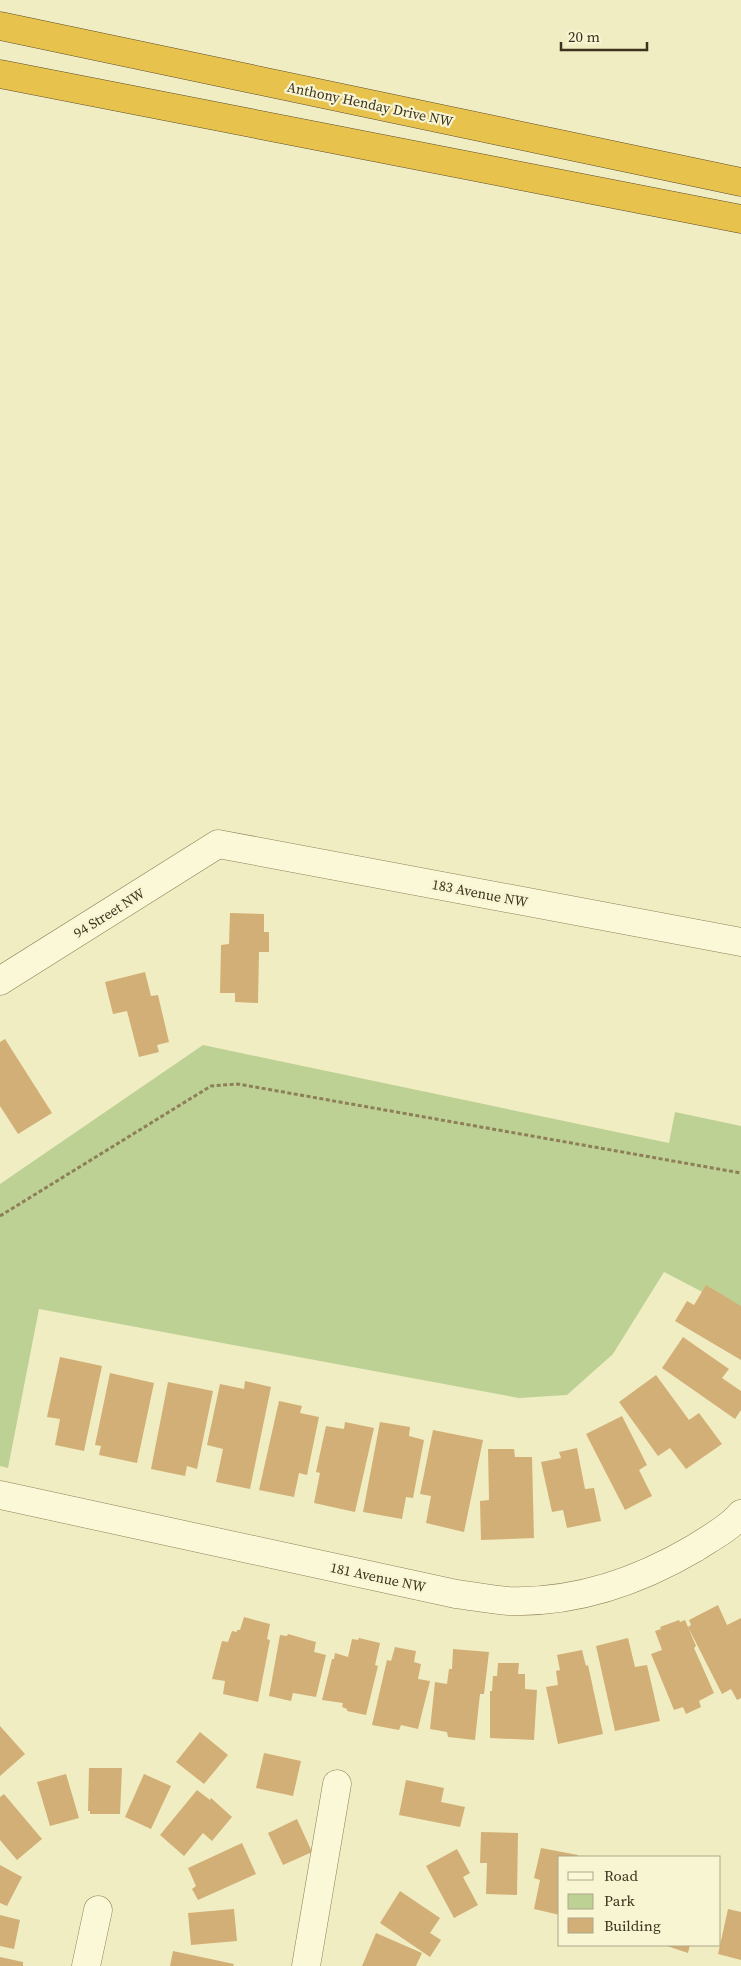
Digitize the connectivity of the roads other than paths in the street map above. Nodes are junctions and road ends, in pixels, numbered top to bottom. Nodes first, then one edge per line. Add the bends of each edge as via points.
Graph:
1 (0, 26) edge
2 (0, 74) edge
3 (741, 182) edge
4 (741, 219) edge
5 (218, 844) joint
6 (741, 942) edge
7 (0, 981) edge
8 (0, 1494) edge
9 (740, 1519) edge
10 (337, 1784) dead end
11 (98, 1910) dead end
12 (86, 1966) edge
13 (306, 1966) edge

1 - 3 highway, Anthony Henday Drive NW
2 - 4 highway
5 - 6 street, 183 Avenue NW
5 - 7 street, 94 Street NW
8 - 9 street, 181 Avenue NW via 456,1594 509,1601 566,1598 617,1585 667,1564
10 - 13 street
11 - 12 street

